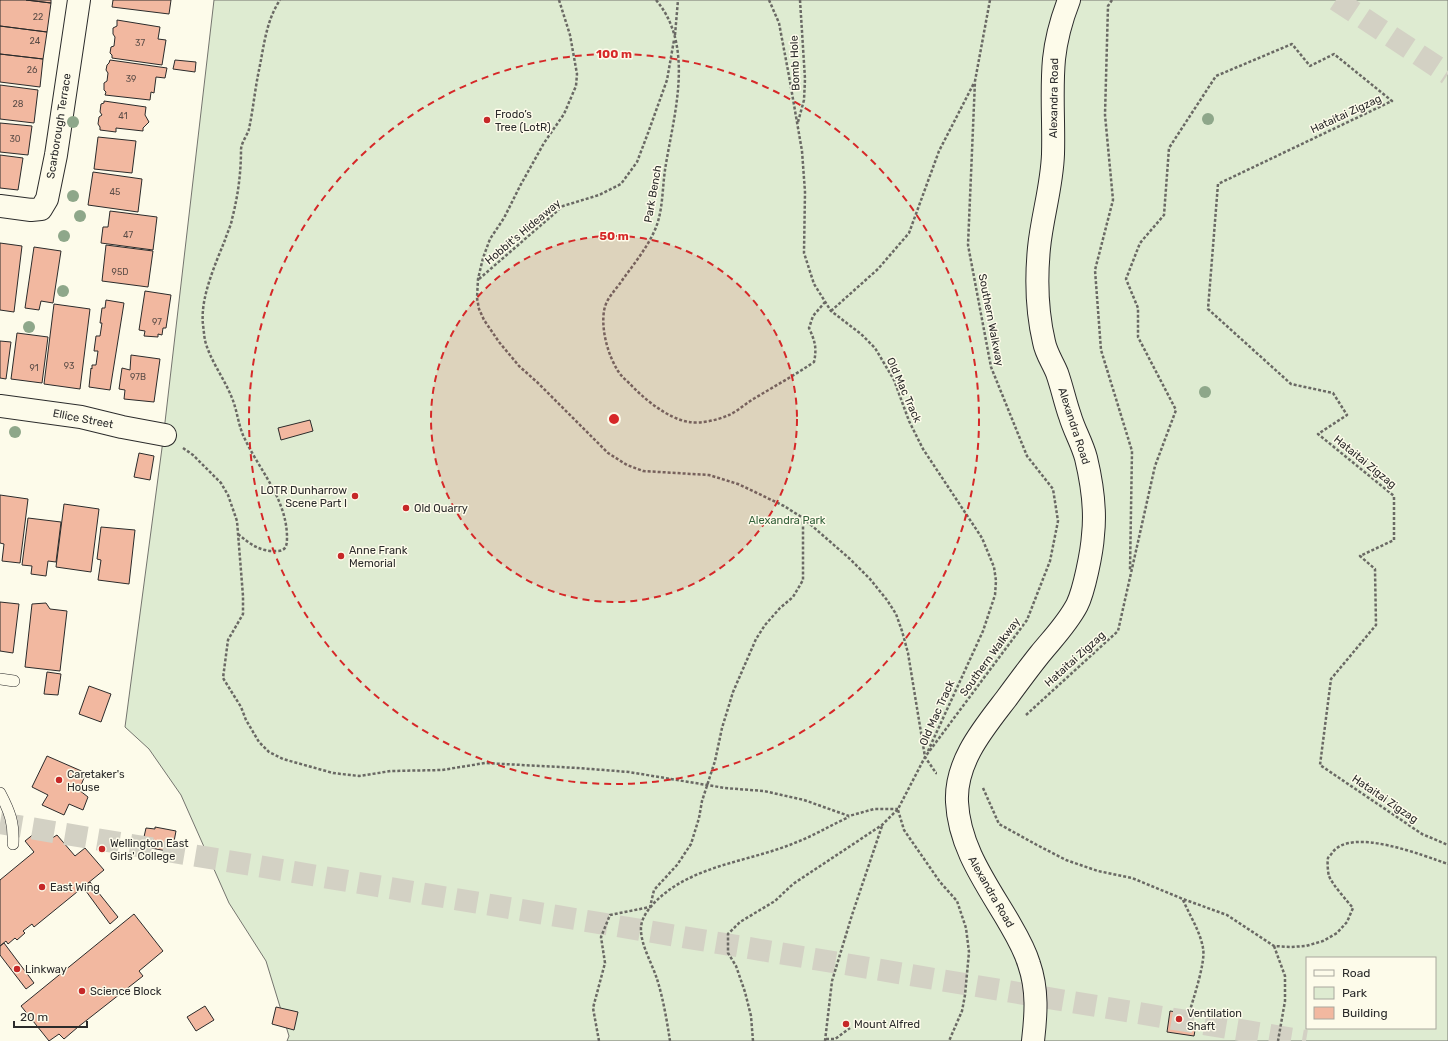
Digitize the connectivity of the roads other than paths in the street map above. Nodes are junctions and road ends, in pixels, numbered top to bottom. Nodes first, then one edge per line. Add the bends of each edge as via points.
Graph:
1 (79, 0) edge
2 (1069, 0) edge
3 (0, 206) edge
4 (0, 406) edge
5 (165, 434) road end
6 (0, 680) edge
7 (14, 681) dead end
8 (0, 793) edge
9 (13, 844) dead end
10 (1033, 1041) edge

1 - 3 street, Scarborough Terrace via 47,199 41,209
2 - 10 street, Alexandra Road via 1054,58 1053,154 1039,248 1038,292 1044,345 1085,456 1095,504 1093,536 1079,602 1067,622 987,724 966,757 956,799 962,835 977,869 1022,945 1030,965 1036,1008
4 - 5 street, Ellice Street via 81,417
6 - 7 lane
8 - 9 lane via 12,819

